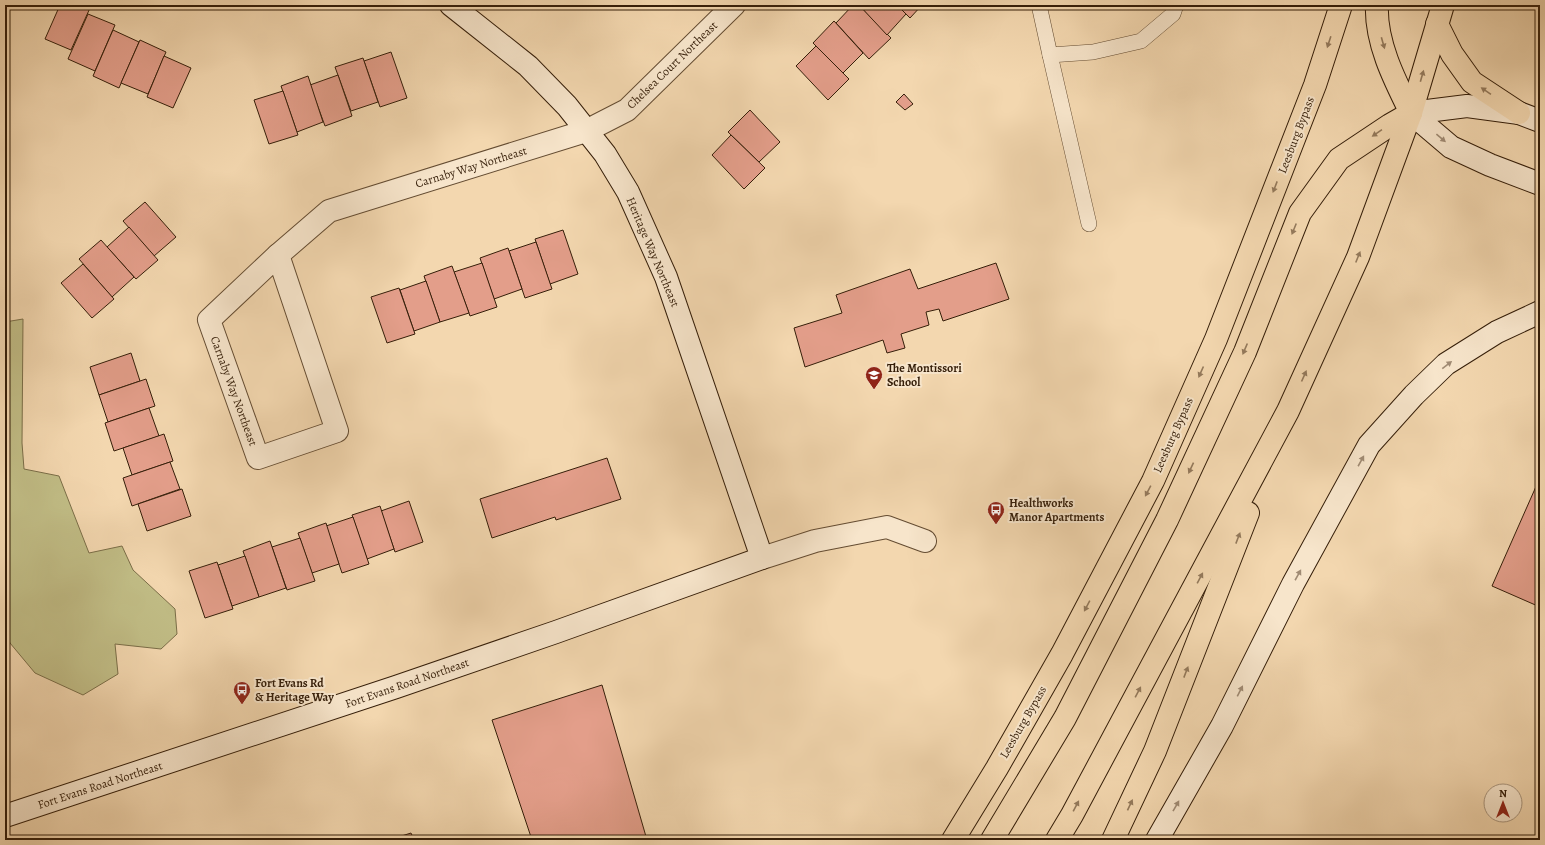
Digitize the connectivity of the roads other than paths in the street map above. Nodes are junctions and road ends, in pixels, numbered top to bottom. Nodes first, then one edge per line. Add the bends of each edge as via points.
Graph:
1 (451, 5) edge
2 (734, 5) edge
3 (1039, 5) edge
4 (1176, 5) edge
5 (1341, 5) edge
6 (1377, 5) edge
7 (1440, 14) edge
8 (1050, 55) junction
9 (1518, 113) junction
10 (1411, 114) junction
11 (1540, 121) edge
12 (586, 131) junction
13 (1540, 184) edge
14 (1089, 224) dead end
15 (278, 255) junction
16 (1540, 312) edge
17 (1288, 411) junction
18 (925, 541) dead end
19 (762, 558) junction
20 (5, 816) edge
21 (953, 840) edge
22 (992, 840) edge
23 (1057, 840) edge
24 (1113, 840) edge
25 (1157, 840) edge

1 - 12 street, Heritage Way Northeast via 528,66 567,106
2 - 12 street, Chelsea Court Northeast via 627,110
3 - 8 lane
4 - 8 lane via 1173,14 1141,41 1093,52
5 -> 21 highway, Leesburg Bypass via 1315,85 1216,339 1153,481 1062,654
6 -> 10 highway via 1381,37 1391,75
9 -> 7 highway via 1472,82 1452,54
10 -> 7 highway
8 - 14 lane
9 - 10 street via 1467,106
9 - 11 street
10 -> 13 street via 1451,147
17 -> 10 highway via 1358,257
10 -> 22 highway via 1390,124 1339,159 1300,213 1244,352 1167,520 1065,718
12 - 15 street, Carnaby Way Northeast via 329,211
12 - 19 street, Heritage Way Northeast via 605,154 628,192 666,277
15 - 15 street, Carnaby Way Northeast via 337,431 258,458 209,320
25 -> 16 street via 1222,726 1293,584 1369,445 1446,364 1497,332
23 -> 17 highway
24 -> 17 highway via 1154,751
18 - 19 street, Fort Evans Road Northeast via 887,527 815,541
19 - 20 street, Fort Evans Road Northeast via 440,672

